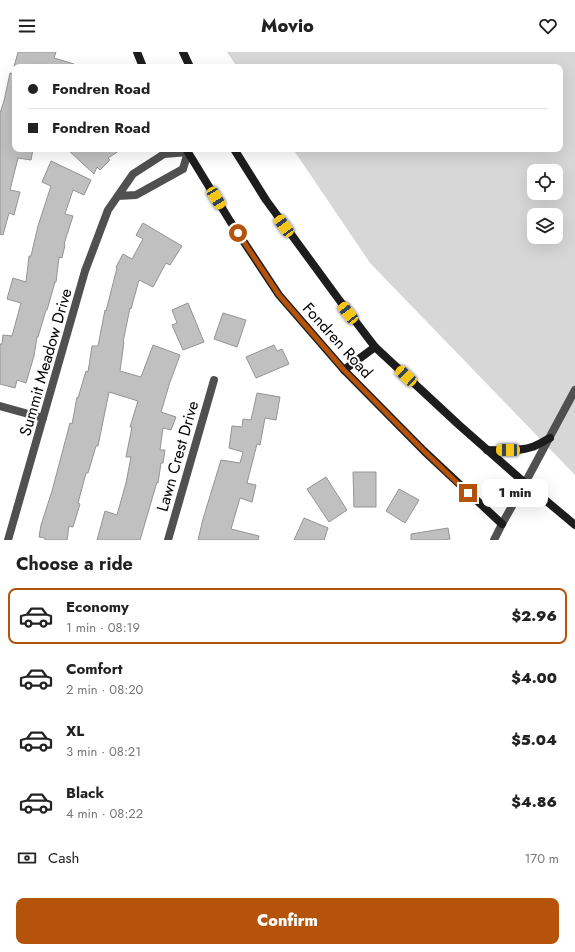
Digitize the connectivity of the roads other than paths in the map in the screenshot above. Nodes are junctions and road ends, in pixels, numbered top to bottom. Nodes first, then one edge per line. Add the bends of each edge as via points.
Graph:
1 (137, 52) edge
2 (183, 52) edge
3 (142, 64) edge
4 (189, 64) edge
5 (176, 152) edge
6 (188, 152) edge
7 (190, 152) edge
8 (236, 152) edge
9 (118, 196) junction
10 (375, 347) junction
11 (344, 370) junction
12 (214, 380) dead end
13 (575, 390) edge
14 (0, 406) edge
15 (43, 418) junction
16 (550, 438) junction
17 (487, 450) junction
18 (525, 483) junction
19 (502, 524) junction
20 (575, 525) edge
21 (8, 540) edge
22 (168, 540) edge
23 (494, 540) edge

1 - 3 main road
2 - 4 main road
5 - 9 street, Summit Meadow Drive via 164,154 133,174
6 - 9 street via 183,169 136,196
7 - 11 main road, Fondren Road via 230,221 279,295
8 - 10 main road, Fondren Road via 266,200
9 - 15 street, Summit Meadow Drive via 108,210 86,271
10 - 11 main road
10 - 17 main road, Fondren Road
11 - 19 main road, Fondren Road via 424,451
12 - 22 street, Lawn Crest Drive
13 - 16 street
14 - 15 street
15 - 21 street, Summit Meadow Drive
16 - 17 main road via 534,447
16 - 18 street
17 - 18 main road, Fondren Road
18 - 19 street
18 - 20 main road, Fondren Road
19 - 23 street

